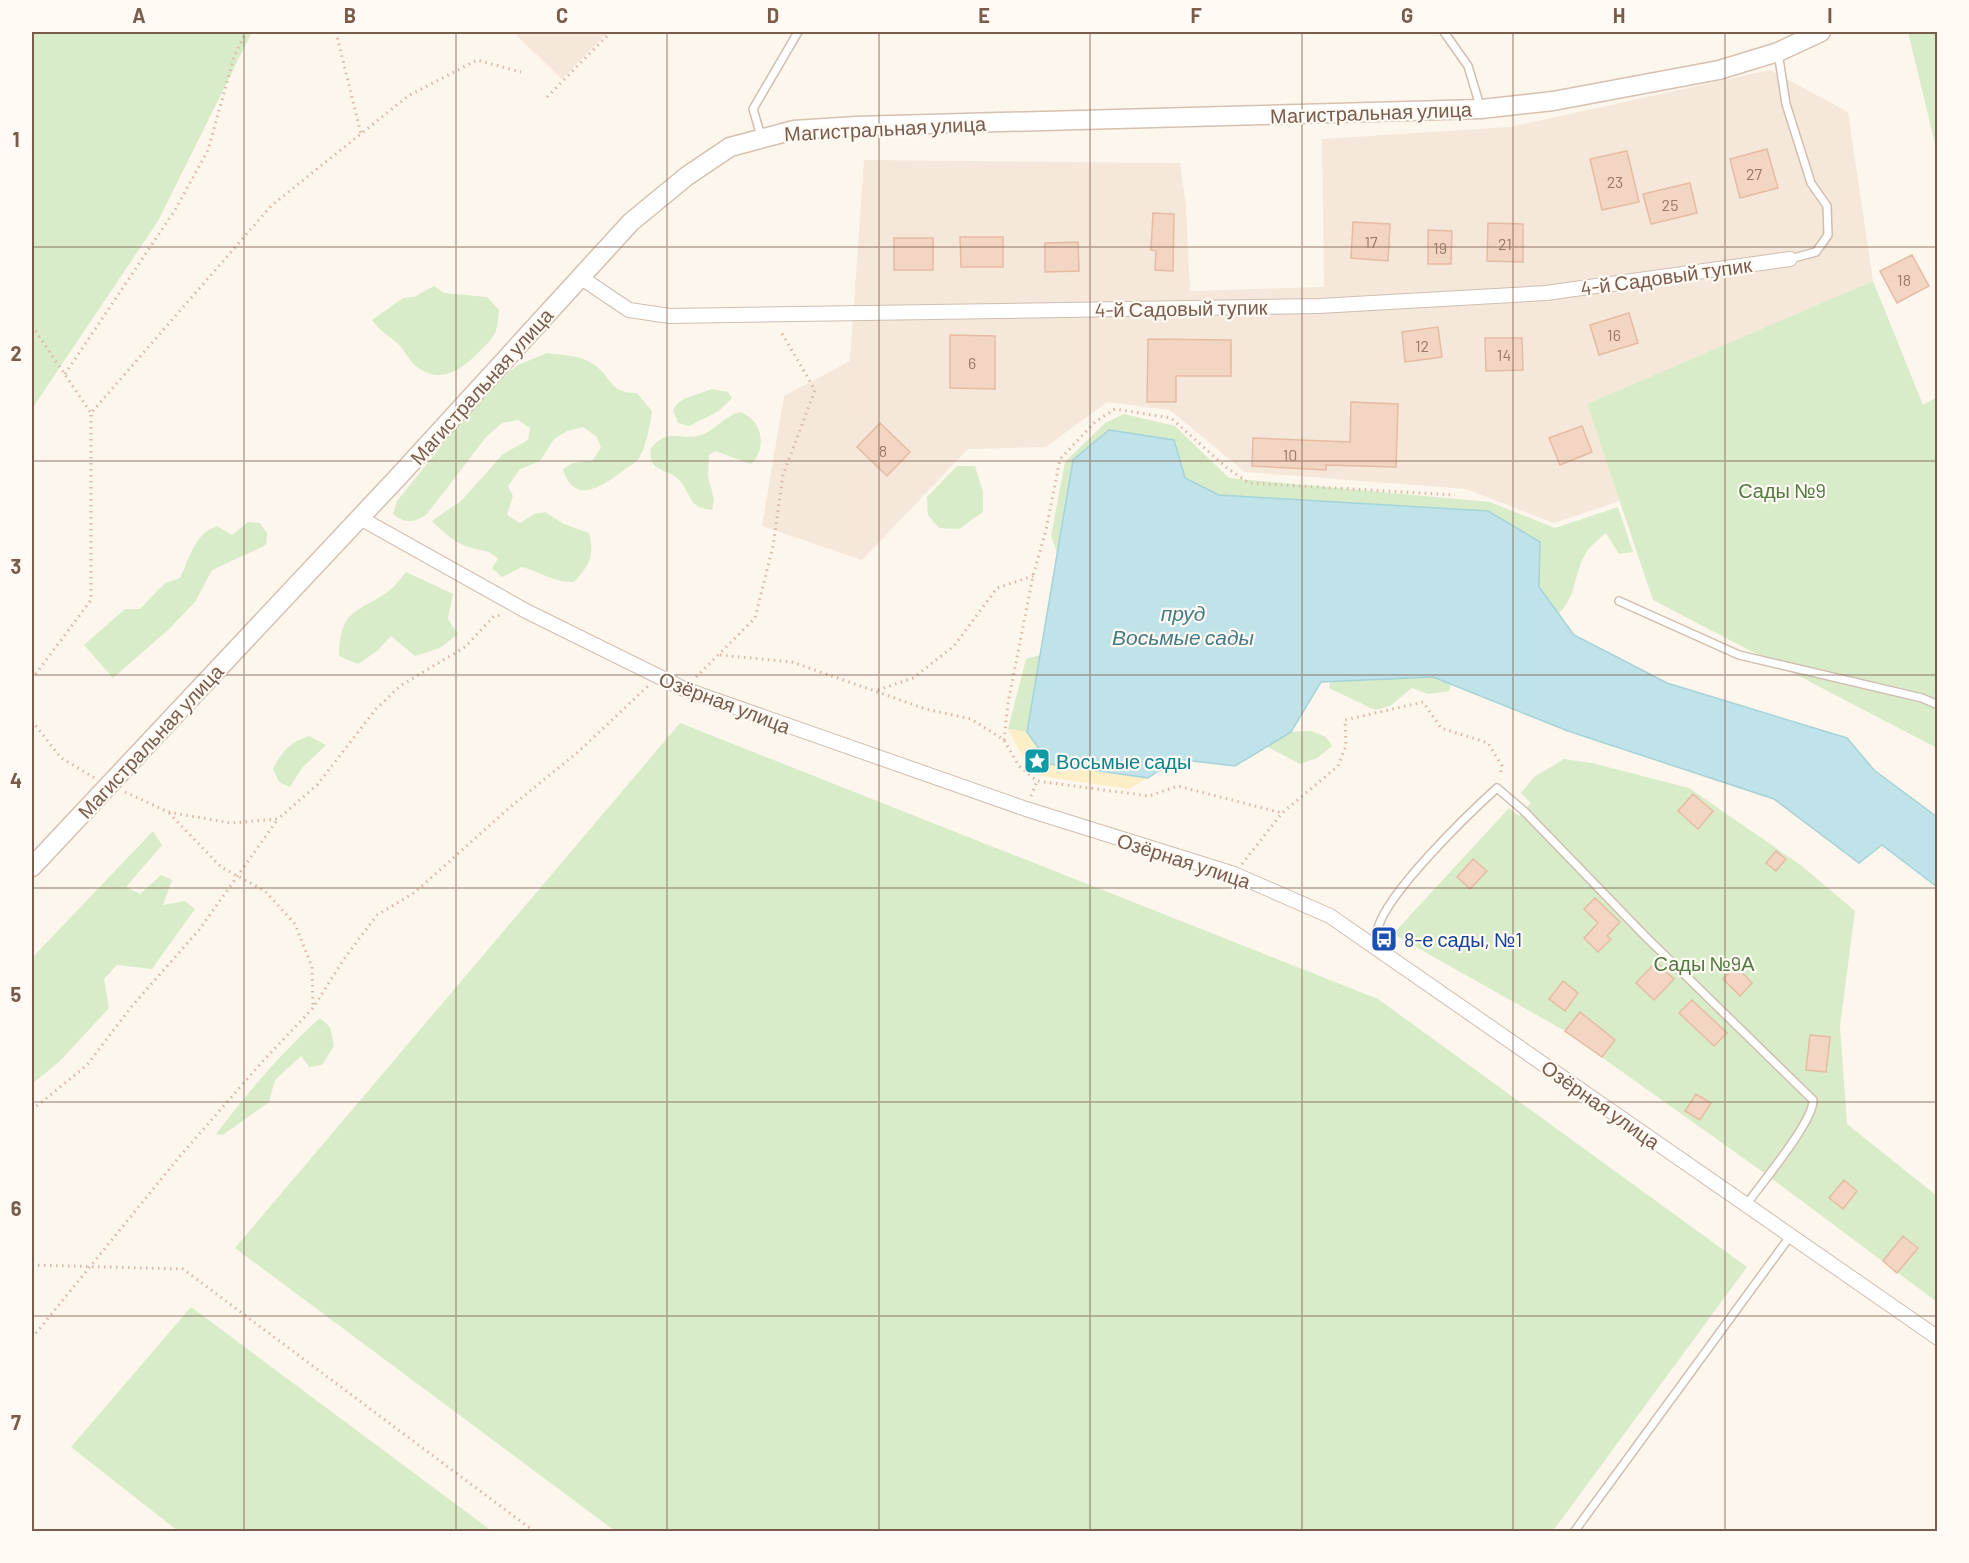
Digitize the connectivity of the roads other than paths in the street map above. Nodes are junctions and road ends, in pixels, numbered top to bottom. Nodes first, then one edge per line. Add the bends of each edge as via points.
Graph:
1 (798, 32) edge
2 (1444, 32) edge
3 (1821, 32) edge
4 (1778, 52) junction
5 (1480, 109) junction
6 (761, 136) junction
7 (1790, 259) joint
8 (580, 277) junction
9 (360, 518) junction
10 (1619, 601) dead end
11 (1938, 705) edge
12 (32, 867) edge
13 (1375, 947) junction
14 (1746, 1205) junction
15 (1791, 1235) junction
16 (1938, 1338) edge
17 (1574, 1532) edge

1 - 6 lane via 753,109
2 - 5 lane via 1468,66
3 - 4 street, Магистральная улица
4 - 5 street, Магистральная улица via 1719,70
4 - 7 lane via 1786,104 1811,183 1827,206 1828,235 1816,252
5 - 6 street, Магистральная улица via 856,126 794,129
6 - 8 street, Магистральная улица via 730,147 687,176 631,222
7 - 8 street, 4-й Садовый тупик via 1546,293 1319,306 670,316 629,310
8 - 9 street, Магистральная улица
9 - 12 street, Магистральная улица
9 - 13 street, Озёрная улица via 526,611 684,688 1026,809 1234,874 1330,916
10 - 11 lane via 1739,655
13 - 14 street, Озёрная улица
13 - 14 lane via 1378,927 1393,900 1465,816 1497,788 1813,1100 1804,1125
14 - 15 street, Озёрная улица
15 - 16 street, Озёрная улица
15 - 17 lane

